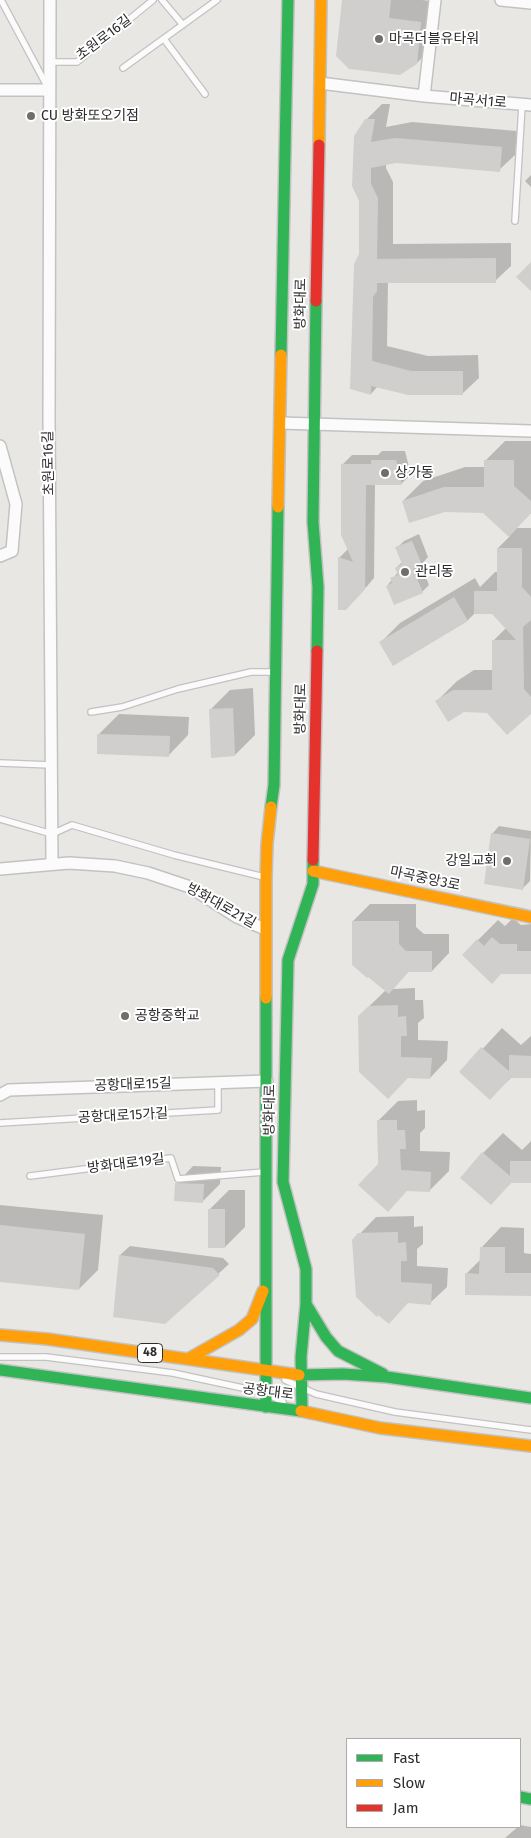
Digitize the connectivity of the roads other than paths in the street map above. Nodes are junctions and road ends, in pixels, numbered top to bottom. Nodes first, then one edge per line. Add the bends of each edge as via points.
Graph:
1 (1, 0) edge
2 (50, 0) edge
3 (153, 0) edge
4 (162, 0) edge
5 (217, 0) edge
6 (288, 0) edge
7 (321, 0) edge
8 (435, 0) edge
9 (500, 0) edge
10 (531, 3) edge
11 (183, 25) junction
12 (164, 39) junction
13 (50, 62) junction
14 (123, 68) dead end
15 (320, 83) junction
16 (0, 90) edge
17 (50, 90) junction
18 (205, 94) dead end
19 (424, 96) junction
20 (527, 105) edge
21 (514, 221) dead end
22 (281, 423) junction
23 (314, 425) junction
24 (531, 431) edge
25 (0, 446) edge
26 (0, 556) edge
27 (274, 672) junction
28 (91, 712) dead end
29 (0, 763) edge
30 (50, 765) junction
31 (0, 818) edge
32 (52, 834) junction
33 (52, 864) junction
34 (0, 869) edge
35 (313, 871) junction
36 (266, 878) junction
37 (531, 917) edge
38 (265, 929) junction
39 (267, 1080) junction
40 (218, 1082) junction
41 (0, 1095) edge
42 (0, 1123) edge
43 (267, 1172) junction
44 (30, 1176) dead end
45 (267, 1282) junction
46 (306, 1304) junction
47 (0, 1335) edge
48 (0, 1357) edge
49 (188, 1358) junction
50 (0, 1370) edge
51 (267, 1371) junction
52 (300, 1375) junction
53 (388, 1377) junction
54 (301, 1388) junction
55 (266, 1393) junction
56 (531, 1398) edge
57 (266, 1407) junction
58 (302, 1411) junction
59 (531, 1430) edge
60 (531, 1446) edge

1 - 17 lane
2 - 13 street, 초원로16길
3 - 13 lane, 초원로16길 via 77,62
4 - 11 lane
5 - 11 lane
6 - 22 main road, 방화대로
7 - 15 main road, 방화대로
8 - 19 street
9 - 10 street
11 - 12 lane
12 - 14 lane
12 - 18 lane
13 - 17 street, 초원로16길
15 - 19 street, 마곡서1로
15 - 23 main road, 방화대로
16 - 17 street
17 - 30 street, 초원로16길
19 - 20 street, 마곡서1로
20 - 21 lane
22 - 23 street
22 - 27 main road, 방화대로
23 - 24 street
23 - 35 main road, 방화대로 via 313,522 318,587
25 - 26 street via 16,504 12,552
27 - 28 lane via 252,672 178,689 122,707
27 - 36 main road, 방화대로 via 274,786
29 - 30 lane
30 - 32 street, 초원로16길
31 - 32 lane
32 - 33 street, 초원로16길
32 - 36 lane via 72,824 174,855
33 - 34 street, 방화대로21길
33 - 38 street, 방화대로21길 via 115,866 148,873 190,887 237,917
35 - 37 main road, 마곡중앙3로
35 - 46 main road, 방화대로 via 310,896 288,960 283,1173 306,1269
36 - 38 main road, 방화대로
38 - 39 main road, 방화대로
39 - 40 street, 공항대로15길
39 - 43 main road, 방화대로
40 - 41 street, 공항대로15길 via 9,1090
40 - 42 lane, 공항대로15가길 via 218,1110
43 - 44 lane, 방화대로19길 via 178,1178 171,1158
43 - 45 main road, 방화대로
45 - 49 main road via 252,1319 239,1330
45 - 51 main road, 방화대로
46 - 52 main road, 방화대로
46 - 53 main road via 338,1351
47 - 49 main road, 공항대로 / 48
48 - 55 lane via 46,1356 173,1373
49 - 51 main road, 공항대로 / 48
50 - 57 main road, 공항대로
51 - 52 main road, 공항대로 / 48
51 - 54 lane
51 - 55 main road, 방화대로
52 - 53 main road, 공항대로 / 48
52 - 54 main road, 방화대로
53 - 56 main road, 공항대로 / 48
54 - 58 main road, 방화대로
54 - 59 lane via 395,1412
55 - 57 main road, 방화대로
55 - 58 lane
57 - 58 main road, 공항대로
58 - 60 main road, 공항대로 via 380,1428

